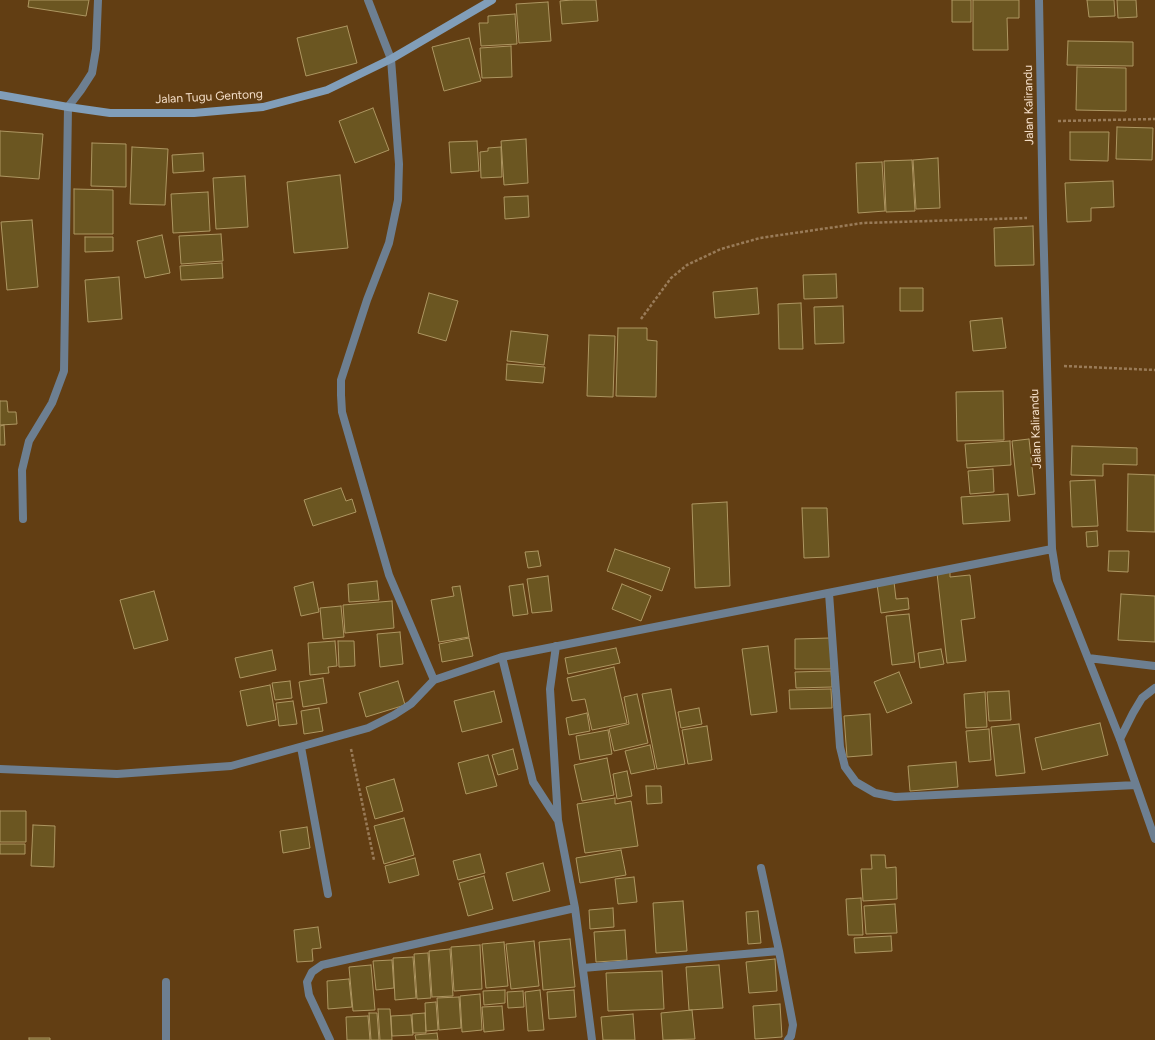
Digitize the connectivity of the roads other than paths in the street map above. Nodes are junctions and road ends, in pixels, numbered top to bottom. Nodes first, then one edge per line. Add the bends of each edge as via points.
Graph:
1 (98, 0) edge
2 (368, 0) edge
3 (492, 0) edge
4 (1039, 0) edge
5 (390, 59) junction
6 (0, 95) edge
7 (68, 107) junction
8 (23, 519) dead end
9 (1052, 549) junction
10 (829, 593) junction
11 (556, 646) junction
12 (502, 657) junction
13 (1088, 658) junction
14 (1155, 666) edge
15 (434, 680) junction
16 (1155, 688) edge
17 (1120, 740) junction
18 (301, 747) junction
19 (0, 769) edge
20 (1136, 785) junction
21 (558, 820) junction
22 (1155, 839) edge
23 (761, 868) dead end
24 (328, 894) dead end
25 (575, 908) junction
26 (780, 951) junction
27 (583, 968) junction
28 (166, 982) dead end
29 (166, 1040) edge
30 (330, 1040) edge
31 (592, 1040) edge
32 (788, 1040) edge

1 - 7 street via 96,49 92,73
2 - 5 street
3 - 5 main road, Jalan Tugu Gentong
4 - 9 street, Jalan Kalirandu
5 - 7 main road, Jalan Tugu Gentong via 327,90 263,108 194,113 110,113
5 - 15 street via 399,164 398,200 389,243 341,380 342,412 389,575
6 - 7 main road, Jalan Tugu Gentong
7 - 8 street via 64,371 52,403 29,441 22,470
9 - 10 street
9 - 13 street, Jalan Kalirandu via 1057,580
10 - 11 street
10 - 20 street via 840,747 845,767 856,782 875,793 895,797
11 - 12 street
11 - 21 street via 550,689
12 - 15 street
12 - 21 street via 533,782
13 - 14 street
13 - 17 street, Jalan Kalirandu
15 - 18 street via 411,704 394,715 368,728
16 - 17 street via 1142,698
17 - 20 street, Jalan Kalirandu
18 - 19 street via 231,766 117,774
18 - 24 street
20 - 22 street, Jalan Kalirandu
21 - 25 street
23 - 26 street
25 - 27 street
25 - 30 street via 322,965 312,972 307,982 309,995
26 - 27 street
26 - 32 street via 793,1024
27 - 31 street
28 - 29 street

